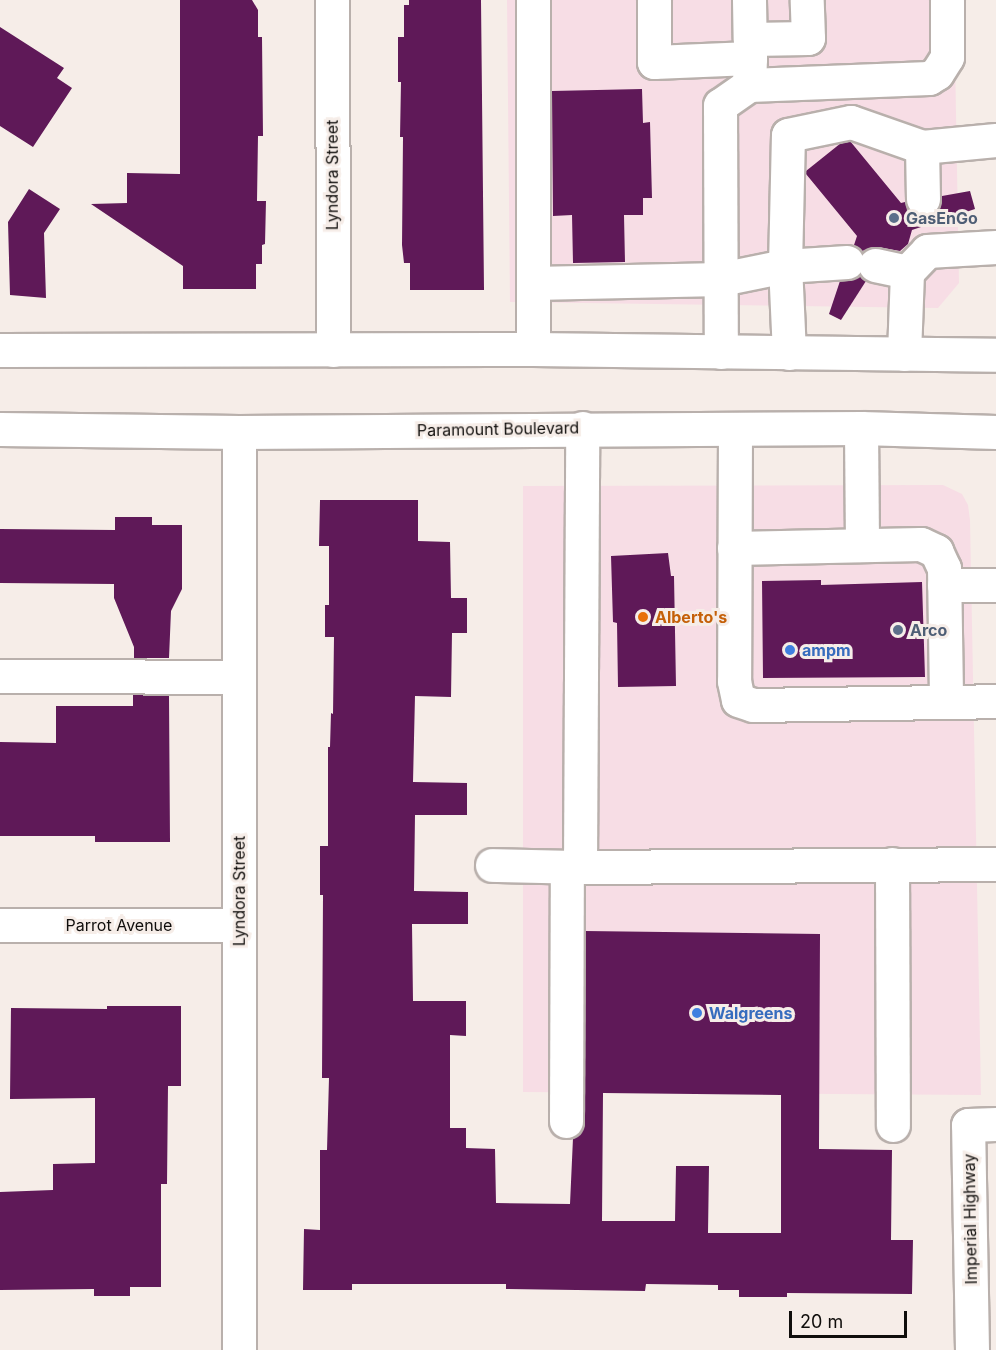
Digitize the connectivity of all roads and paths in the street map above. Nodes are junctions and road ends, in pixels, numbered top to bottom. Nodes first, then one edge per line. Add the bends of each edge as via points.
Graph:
1 (332, 0) edge
2 (533, 0) edge
3 (654, 0) edge
4 (749, 0) edge
5 (807, 0) edge
6 (947, 0) edge
7 (750, 61) junction
8 (996, 140) edge
9 (922, 147) junction
10 (920, 237) junction
11 (996, 247) edge
12 (785, 266) junction
13 (721, 279) junction
14 (533, 282) junction
15 (533, 349) junction
16 (0, 350) edge
17 (333, 350) junction
18 (721, 352) junction
19 (789, 353) junction
20 (904, 354) junction
21 (996, 355) edge
22 (582, 428) junction
23 (861, 428) junction
24 (0, 429) edge
25 (735, 429) junction
26 (239, 432) junction
27 (996, 432) edge
28 (862, 545) junction
29 (734, 548) junction
30 (944, 585) junction
31 (996, 585) edge
32 (0, 676) edge
33 (239, 677) junction
34 (996, 701) edge
35 (946, 702) junction
36 (892, 864) junction
37 (996, 864) edge
38 (492, 865) dead end
39 (574, 867) junction
40 (0, 925) edge
41 (239, 925) junction
42 (566, 1121) dead end
43 (893, 1125) dead end
44 (982, 1125) edge
45 (239, 1350) edge
46 (972, 1350) edge

1 - 17 main road, Lyndora Street
2 - 14 main road
3 - 7 main road via 654,62
4 - 7 main road
5 - 7 main road via 808,38
6 - 7 main road via 947,57 937,73 928,78
7 - 13 main road via 720,105
8 - 9 main road
9 - 10 main road
9 - 12 main road via 851,122 789,135
10 - 11 main road
10 - 12 main road via 861,264
10 - 20 main road
12 - 13 main road
12 - 19 main road
13 - 14 main road
13 - 18 main road
14 - 15 main road
15 - 17 main road
15 - 18 main road
16 - 17 main road
18 - 19 main road
19 - 20 main road
20 - 21 main road
22 - 25 main road, Paramount Boulevard
22 - 26 main road, Paramount Boulevard
22 - 39 main road via 584,544
23 - 25 main road, Paramount Boulevard
23 - 27 main road, Paramount Boulevard
23 - 28 main road
24 - 26 main road, Paramount Boulevard
25 - 29 main road
26 - 33 main road, Lyndora Street
28 - 29 main road
28 - 30 main road via 921,544 936,550 944,568
29 - 35 main road via 734,681 738,700 753,705
30 - 31 main road
30 - 35 main road
32 - 33 main road
33 - 41 main road, Lyndora Street
34 - 35 main road
36 - 37 main road
36 - 39 main road
36 - 43 main road
38 - 39 main road
39 - 42 main road
40 - 41 main road, Parrot Avenue
41 - 45 main road, Lyndora Street
44 - 46 main road, Imperial Highway

